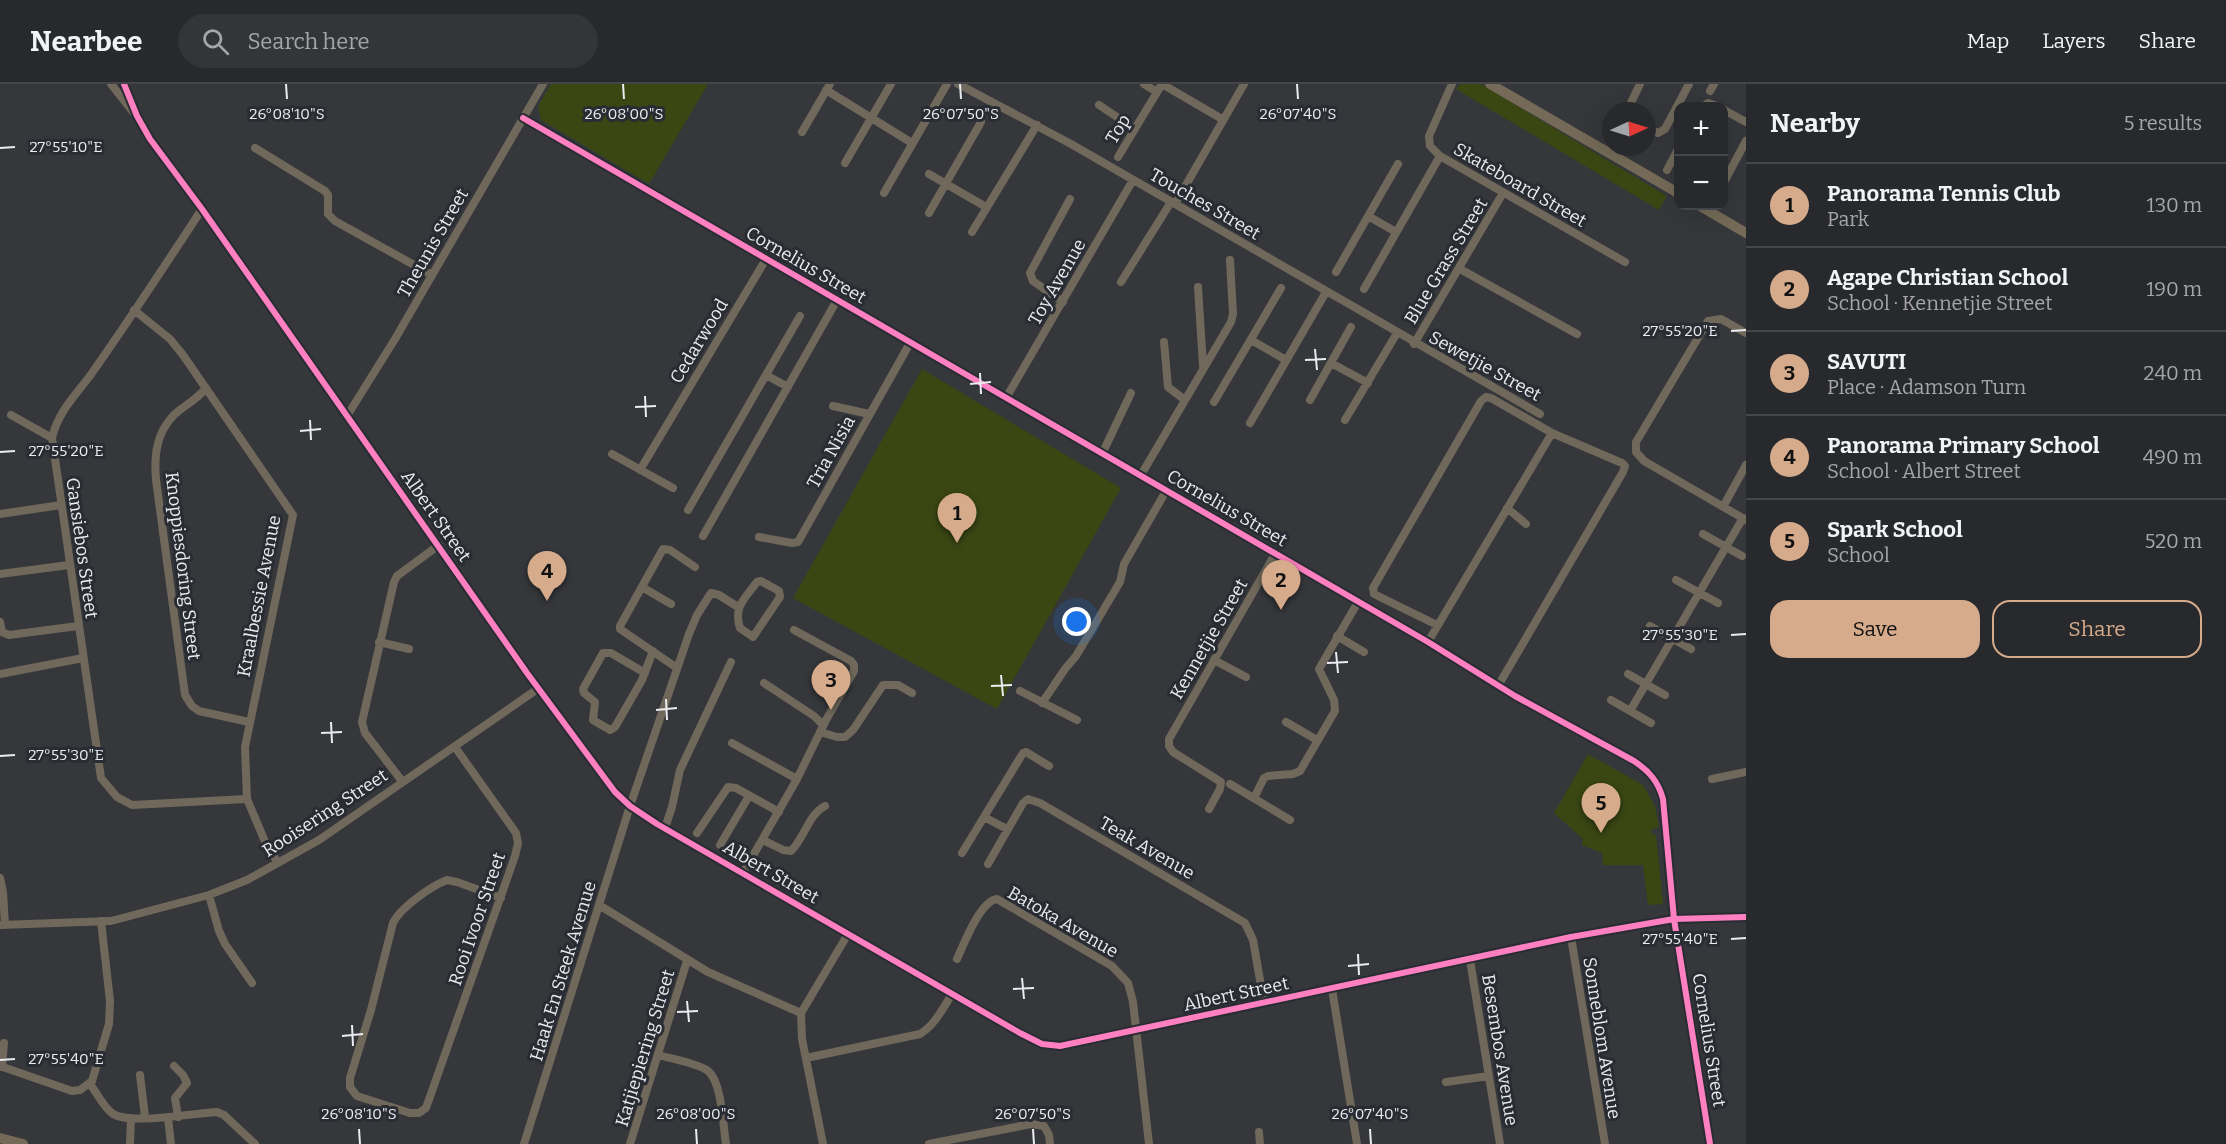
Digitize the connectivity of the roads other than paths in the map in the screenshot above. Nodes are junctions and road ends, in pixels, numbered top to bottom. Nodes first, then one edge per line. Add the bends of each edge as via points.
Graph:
1 (111, 84) edge
2 (124, 84) edge
3 (543, 84) edge
4 (891, 84) edge
5 (947, 84) edge
6 (958, 84) edge
7 (1144, 84) edge
8 (1162, 84) edge
9 (1244, 84) edge
10 (1452, 84) edge
11 (1490, 84) edge
12 (1640, 84) edge
13 (1689, 84) edge
14 (828, 87) edge
15 (1157, 92) junction
16 (1631, 102) edge
17 (1099, 105) dead end
18 (1728, 112) edge
19 (137, 116) junction
20 (872, 117) junction
21 (523, 118) junction
22 (1222, 119) junction
23 (981, 122) dead end
24 (1746, 122) edge
25 (1037, 125) junction
26 (1135, 129) junction
27 (802, 132) dead end
28 (1656, 132) edge
29 (1746, 141) edge
30 (912, 143) junction
31 (255, 148) dead end
32 (1440, 156) junction
33 (1674, 156) edge
34 (1118, 158) dead end
35 (845, 163) dead end
36 (1398, 164) dead end
37 (1666, 170) dead end
38 (929, 174) dead end
39 (1728, 175) edge
40 (1133, 180) junction
41 (946, 184) junction
42 (1674, 191) edge
43 (884, 193) dead end
44 (1503, 193) junction
45 (1070, 199) dead end
46 (1173, 203) junction
47 (986, 207) junction
48 (202, 209) junction
49 (1708, 210) edge
50 (929, 213) dead end
51 (1368, 216) junction
52 (1745, 229) edge
53 (972, 232) dead end
54 (1396, 232) junction
55 (766, 259) junction
56 (1230, 260) dead end
57 (1625, 262) dead end
58 (1460, 268) junction
59 (1336, 272) dead end
60 (432, 275) junction
61 (1121, 282) dead end
62 (1198, 287) dead end
63 (1281, 288) dead end
64 (1364, 289) dead end
65 (1326, 291) junction
66 (837, 300) junction
67 (1063, 302) junction
68 (134, 310) junction
69 (800, 316) dead end
70 (1352, 327) dead end
71 (1397, 333) junction
72 (1746, 333) edge
73 (1577, 334) dead end
74 (1251, 340) junction
75 (1164, 342) dead end
76 (910, 343) junction
77 (1414, 344) junction
78 (1286, 360) junction
79 (1331, 363) junction
80 (1203, 366) junction
81 (766, 375) junction
82 (1368, 383) junction
83 (788, 387) junction
84 (206, 388) junction
85 (1131, 393) dead end
86 (1006, 398) junction
87 (1185, 400) junction
88 (1310, 400) dead end
89 (1215, 402) dead end
90 (833, 406) dead end
91 (869, 414) junction
92 (1540, 414) dead end
93 (11, 415) dead end
94 (347, 416) junction
95 (1345, 420) dead end
96 (1250, 423) dead end
97 (1552, 433) junction
98 (52, 438) junction
99 (612, 454) dead end
100 (1102, 454) junction
101 (1746, 465) edge
102 (640, 470) junction
103 (1141, 476) junction
104 (673, 488) dead end
105 (1166, 491) junction
106 (61, 505) junction
107 (1723, 507) junction
108 (1507, 508) junction
109 (688, 510) dead end
110 (0, 514) edge
111 (1745, 519) edge
112 (1526, 525) dead end
113 (1703, 534) dead end
114 (703, 536) dead end
115 (759, 537) dead end
116 (439, 545) junction
117 (1726, 547) junction
118 (1275, 554) junction
119 (1742, 556) dead end
120 (69, 565) junction
121 (695, 567) dead end
122 (0, 574) edge
123 (1676, 580) dead end
124 (642, 587) junction
125 (1699, 593) junction
126 (1358, 602) junction
127 (1718, 603) dead end
128 (670, 604) dead end
129 (738, 607) junction
130 (0, 622) edge
131 (1437, 625) junction
132 (78, 626) junction
133 (1650, 626) dead end
134 (794, 630) dead end
135 (1337, 636) junction
136 (1672, 639) junction
137 (379, 642) junction
138 (1428, 642) junction
139 (408, 648) dead end
140 (1691, 649) dead end
141 (653, 651) junction
142 (1364, 652) dead end
143 (83, 658) junction
144 (1214, 660) junction
145 (731, 662) dead end
146 (677, 668) junction
147 (645, 673) junction
148 (0, 674) edge
149 (1628, 674) dead end
150 (1246, 677) dead end
151 (764, 683) dead end
152 (1646, 684) junction
153 (1498, 686) junction
154 (539, 688) junction
155 (1020, 691) dead end
156 (912, 693) dead end
157 (1665, 695) dead end
158 (1611, 700) dead end
159 (1042, 703) junction
160 (1630, 711) junction
161 (1077, 720) dead end
162 (249, 722) junction
163 (1286, 722) dead end
164 (1651, 723) dead end
165 (823, 725) junction
166 (1317, 740) junction
167 (732, 742) dead end
168 (455, 747) junction
169 (1049, 766) dead end
170 (1746, 772) edge
171 (797, 779) junction
172 (1712, 779) dead end
173 (402, 781) junction
174 (1230, 784) dead end
175 (749, 796) junction
176 (247, 798) junction
177 (1254, 798) junction
178 (630, 806) junction
179 (825, 806) dead end
180 (1209, 809) dead end
181 (779, 812) junction
182 (984, 817) junction
183 (1290, 820) dead end
184 (665, 828) junction
185 (1007, 830) junction
186 (697, 833) dead end
187 (763, 840) junction
188 (720, 845) dead end
189 (962, 853) dead end
190 (278, 863) junction
191 (988, 864) dead end
192 (743, 873) junction
193 (0, 878) edge
194 (209, 895) junction
195 (501, 898) junction
196 (599, 905) junction
197 (1746, 917) edge
198 (1674, 919) junction
199 (100, 921) junction
200 (3, 925) edge
201 (848, 934) junction
202 (1571, 937) junction
203 (957, 959) dead end
204 (1470, 960) junction
205 (687, 962) junction
206 (252, 983) dead end
207 (1332, 989) junction
208 (952, 994) junction
209 (1264, 1003) junction
210 (801, 1013) junction
211 (1136, 1030) junction
212 (4, 1043) dead end
213 (658, 1055) junction
214 (806, 1058) junction
215 (174, 1066) dead end
216 (1, 1067) edge
217 (140, 1076) dead end
218 (1488, 1076) junction
219 (1446, 1082) dead end
220 (90, 1084) junction
221 (145, 1117) junction
222 (178, 1117) junction
223 (131, 1118) junction
224 (168, 1118) junction
225 (1258, 1132) dead end
226 (0, 1138) edge
227 (23, 1144) edge
228 (130, 1144) edge
229 (171, 1144) edge
230 (255, 1144) edge
231 (524, 1144) edge
232 (630, 1144) edge
233 (726, 1144) edge
234 (823, 1144) edge
235 (929, 1144) edge
236 (1050, 1144) edge
237 (1149, 1144) edge
238 (1260, 1144) edge
239 (1357, 1144) edge
240 (1500, 1144) edge
241 (1605, 1144) edge
242 (1710, 1144) edge

1 - 19 street, Albert Street
2 - 19 street, Albert Street
3 - 21 street, Theunis Street
4 - 20 street
5 - 30 street
6 - 25 street, Touches Street
7 - 15 street
8 - 15 street, Top
8 - 22 street
9 - 22 street
10 - 32 street, Skateboard Street via 1429,136 1430,146
11 - 42 street
12 - 16 street
13 - 28 street via 1665,129
14 - 20 street
14 - 27 street
15 - 26 street, Top
17 - 26 street
18 - 24 street
19 - 48 street, Albert Street
20 - 30 street
20 - 35 street
21 - 55 street, Cornelius Street
21 - 60 street, Theunis Street
22 - 46 street
23 - 41 street
25 - 40 street, Touches Street
25 - 47 street
26 - 34 street, Top
29 - 39 street
30 - 43 street
31 - 60 street via 325,190 332,219
32 - 44 street, Skateboard Street
32 - 54 street
33 - 37 street
36 - 51 street
38 - 41 street
40 - 46 street, Touches Street
40 - 67 street, Toy Avenue
41 - 47 street
41 - 50 street
44 - 57 street, Skateboard Street
44 - 58 street, Blue Grass Street
45 - 67 street via 1030,273 1033,281
46 - 61 street
46 - 65 street, Touches Street
47 - 53 street
48 - 68 street, Gansiebos Street
48 - 94 street, Albert Street
49 - 52 street
51 - 54 street
51 - 59 street
54 - 64 street
55 - 66 street, Cornelius Street
55 - 102 street, Cedarwood
56 - 80 street via 1232,318
58 - 73 street
58 - 77 street, Blue Grass Street
60 - 94 street, Theunis Street
62 - 80 street
63 - 74 street
65 - 71 street, Touches Street
65 - 78 street
66 - 76 street, Cornelius Street
66 - 83 street
67 - 86 street, Toy Avenue
68 - 84 street, Kraalbessie Avenue via 170,339
68 - 98 street, Gansiebos Street via 62,411
69 - 81 street
70 - 79 street
71 - 77 street, Touches Street
71 - 82 street
72 - 107 street via 1721,319 1708,321 1636,442 1636,452 1644,460
74 - 78 street
74 - 89 street
75 - 87 street via 1168,387
76 - 86 street, Cornelius Street
76 - 91 street, Tria Nisia
77 - 92 street, Sewetjie Street
78 - 96 street
79 - 82 street
79 - 88 street
80 - 87 street
81 - 83 street
81 - 109 street
82 - 95 street
83 - 114 street
84 - 162 street, Kraalbessie Avenue via 293,515
84 - 162 street, Knoppiesdoring Street via 165,427 155,452 156,480 185,694 199,711
85 - 100 street
86 - 100 street, Cornelius Street
87 - 103 street
90 - 91 street
91 - 115 street, Tria Nisia via 798,542
93 - 98 street
94 - 116 street, Albert Street
97 - 108 street
97 - 131 street via 1491,398 1480,401 1373,588 1374,594
97 - 153 street via 1624,467
98 - 106 street, Gansiebos Street
99 - 102 street
100 - 103 street, Cornelius Street
101 - 107 street
102 - 104 street
103 - 105 street, Cornelius Street
105 - 118 street, Cornelius Street
105 - 159 street via 1124,564 1120,582 1076,656
106 - 110 street
106 - 120 street, Gansiebos Street
107 - 111 street
108 - 112 street
108 - 131 street
111 - 117 street
113 - 117 street
116 - 137 street via 395,579
116 - 154 street, Albert Street
117 - 119 street
117 - 125 street
118 - 126 street, Cornelius Street
118 - 144 street, Kennetjie Street
120 - 122 street
120 - 132 street, Gansiebos Street
121 - 124 street via 663,549
123 - 125 street
124 - 128 street
124 - 141 street via 620,627
125 - 127 street
125 - 136 street
126 - 135 street
126 - 138 street, Cornelius Street
129 - 129 street via 740,628 754,637 780,593 759,581
129 - 146 street, Haak En Steek Avenue via 719,594 710,595 692,627
130 - 132 street via 2,632 9,635
131 - 138 street
132 - 143 street, Gansiebos Street
133 - 136 street
134 - 165 street via 854,665
135 - 142 street
135 - 166 street via 1319,669 1335,711
136 - 140 street
136 - 152 street
137 - 139 street
137 - 173 street via 362,726
138 - 153 street, Cornelius Street
141 - 146 street
141 - 147 street
143 - 148 street
143 - 176 street, Gansiebos Street via 98,771 117,797 143,806
144 - 150 street
144 - 180 street, Kennetjie Street via 1169,739 1173,752 1221,782
145 - 184 street via 680,770
146 - 178 street, Haak En Steek Avenue
147 - 147 street via 615,727 610,730 593,720 595,702 583,689 603,653 611,652
149 - 152 street
151 - 165 street
152 - 157 street
152 - 160 street
153 - 198 street, Cornelius Street via 1634,761 1656,780 1664,799
154 - 168 street, Rooisering Street
154 - 178 street, Albert Street via 611,788
155 - 159 street
156 - 165 street via 898,685 883,685 845,738 837,737
158 - 160 street
159 - 161 street
160 - 164 street
162 - 176 street, Kraalbessie Avenue via 245,747
163 - 166 street
165 - 171 street
166 - 177 street via 1300,771 1264,778
167 - 171 street
168 - 173 street, Rooisering Street
168 - 195 street, Rooi Ivoor Street via 518,837
169 - 182 street via 1023,753
170 - 172 street
171 - 181 street
173 - 190 street, Rooisering Street via 319,840
174 - 177 street
175 - 181 street
175 - 186 street via 728,787
175 - 188 street
176 - 190 street, Kraalbessie Avenue
177 - 183 street
178 - 184 street, Albert Street
178 - 196 street, Haak En Steek Avenue
179 - 187 street via 815,812 791,851
181 - 187 street
182 - 185 street
182 - 189 street
184 - 192 street, Albert Street
185 - 191 street, Teak Avenue
185 - 209 street, Teak Avenue via 1026,799 1035,801 1241,919 1253,940
187 - 192 street
190 - 194 street, Rooisering Street
192 - 201 street, Albert Street
193 - 200 street
194 - 199 street, Rooisering Street
194 - 206 street via 225,944
195 - 195 street, Rooi Ivoor Street via 426,1108 421,1112 404,1112 361,1098 350,1087 350,1077 372,1010 393,923 402,910 447,880
196 - 205 street
196 - 231 street, Haak En Steek Avenue
197 - 198 street, Albert Street
198 - 202 street, Albert Street
198 - 242 street, Cornelius Street
199 - 200 street, Rooisering Street
199 - 220 street via 110,1012
201 - 208 street, Albert Street
201 - 210 street
202 - 204 street, Albert Street
202 - 241 street, Sonneblom Avenue
203 - 211 street, Batoka Avenue via 982,909 992,900 1001,900 1122,974 1131,993
204 - 207 street, Albert Street
204 - 218 street, Besembos Avenue
205 - 210 street
205 - 213 street, Katjiepiering Street
207 - 209 street, Albert Street
207 - 239 street
208 - 211 street, Albert Street via 1020,1034 1049,1046
208 - 214 street via 928,1029 920,1034
209 - 211 street, Albert Street
210 - 214 street
211 - 237 street, Batoka Avenue
212 - 216 street
213 - 232 street, Katjiepiering Street
213 - 233 street via 710,1073 718,1089
214 - 234 street
215 - 222 street via 187,1083 175,1098
216 - 220 street via 72,1091
217 - 221 street
218 - 219 street
218 - 240 street, Besembos Avenue
220 - 223 street via 110,1111
221 - 223 street
221 - 224 street
222 - 224 street
222 - 230 street via 221,1113
223 - 228 street
224 - 229 street
225 - 238 street
226 - 227 street
235 - 236 street via 1031,1124 1044,1126

